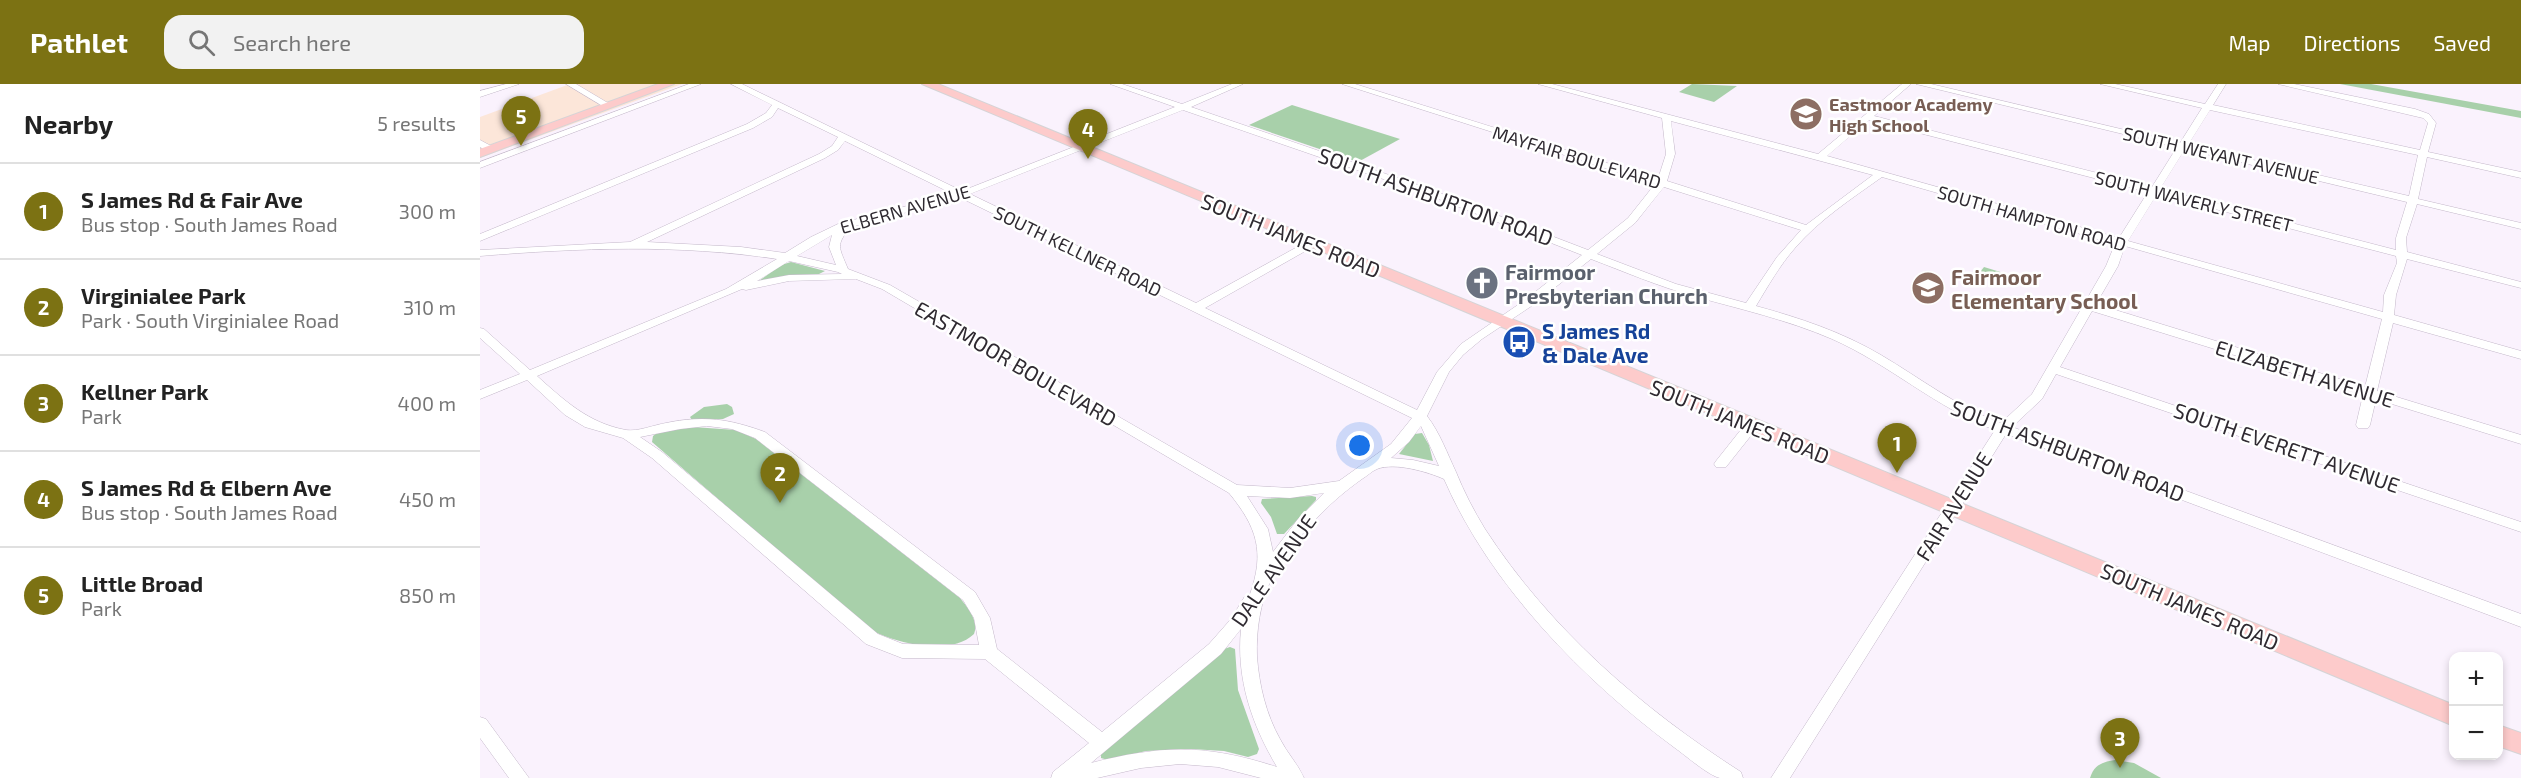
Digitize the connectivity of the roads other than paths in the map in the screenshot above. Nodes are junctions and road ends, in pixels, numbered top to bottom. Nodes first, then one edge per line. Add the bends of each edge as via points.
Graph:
1 (515, 84) edge
2 (570, 84) edge
3 (668, 84) edge
4 (697, 84) edge
5 (735, 84) edge
6 (928, 84) edge
7 (1114, 84) edge
8 (1239, 84) edge
9 (1346, 84) edge
10 (1542, 84) edge
11 (1907, 84) edge
12 (1920, 84) edge
13 (2104, 84) edge
14 (2222, 84) edge
15 (2282, 84) edge
16 (480, 94) edge
17 (776, 105) junction
18 (609, 106) junction
19 (1183, 107) junction
20 (2208, 107) junction
21 (1666, 117) junction
22 (1868, 117) junction
23 (843, 137) junction
24 (2183, 146) junction
25 (483, 148) edge
26 (1083, 149) junction
27 (2424, 154) junction
28 (1821, 157) junction
29 (480, 165) edge
30 (1879, 175) junction
31 (2521, 175) edge
32 (1661, 183) junction
33 (2154, 191) junction
34 (961, 194) junction
35 (2414, 200) junction
36 (851, 223) junction
37 (2521, 226) edge
38 (1809, 229) junction
39 (480, 238) edge
40 (1312, 243) junction
41 (2121, 243) junction
42 (629, 246) junction
43 (480, 253) edge
44 (1590, 254) junction
45 (2403, 255) junction
46 (788, 256) junction
47 (843, 269) junction
48 (867, 278) junction
49 (2521, 285) edge
50 (730, 291) junction
51 (2089, 306) junction
52 (1750, 307) junction
53 (1196, 308) junction
54 (2388, 318) junction
55 (1499, 321) junction
56 (480, 332) edge
57 (2521, 355) edge
58 (2052, 368) junction
59 (527, 375) junction
60 (2369, 393) junction
61 (480, 395) edge
62 (1421, 417) junction
63 (2362, 425) dead end
64 (1752, 426) junction
65 (2003, 428) junction
66 (628, 435) junction
67 (2521, 440) edge
68 (1374, 464) junction
69 (1721, 464) dead end
70 (1450, 476) junction
71 (1343, 485) junction
72 (1234, 490) junction
73 (1952, 507) junction
74 (2521, 527) edge
75 (1260, 586) junction
76 (2521, 621) edge
77 (989, 652) junction
78 (2449, 714) edge
79 (480, 724) edge
80 (2503, 737) edge
81 (1102, 742) junction
82 (2521, 744) edge
83 (520, 778) edge
84 (1059, 778) edge
85 (1066, 778) edge
86 (1286, 778) edge
87 (1295, 778) edge
88 (1734, 778) edge
89 (1780, 778) edge

1 - 16 street
2 - 18 street
3 - 18 main road
4 - 29 street
5 - 17 street, SOUTH KELLNER ROAD
6 - 26 main road, SOUTH JAMES ROAD
7 - 19 street, SOUTH ASHBURTON ROAD
8 - 19 street, ELBERN AVENUE
9 - 32 street, MAYFAIR BOULEVARD
10 - 21 street, SOUTH HAMPTON ROAD
11 - 22 street
12 - 24 street, SOUTH WEYANT AVENUE
13 - 20 street
14 - 20 street, FAIR AVENUE
15 - 27 street via 2412,111 2431,121
17 - 23 street, SOUTH KELLNER ROAD
17 - 39 street via 769,115 750,126
18 - 25 main road
19 - 26 street, ELBERN AVENUE
19 - 44 street, SOUTH ASHBURTON ROAD via 1422,190
20 - 24 street, FAIR AVENUE
20 - 27 street
21 - 28 street, SOUTH HAMPTON ROAD
21 - 32 street, DALE AVENUE via 1671,153
22 - 28 street
22 - 33 street, SOUTH WAVERLY STREET
23 - 34 street, SOUTH KELLNER ROAD
23 - 42 street via 822,156
24 - 33 street, FAIR AVENUE
24 - 35 street, SOUTH WEYANT AVENUE
26 - 34 street, ELBERN AVENUE
26 - 40 main road, SOUTH JAMES ROAD
27 - 31 street
27 - 35 street
28 - 30 street, SOUTH HAMPTON ROAD
30 - 38 street
30 - 41 street, SOUTH HAMPTON ROAD
32 - 38 street, MAYFAIR BOULEVARD
32 - 44 street, DALE AVENUE via 1634,218
33 - 41 street, FAIR AVENUE
33 - 45 street, SOUTH WAVERLY STREET
34 - 36 street, ELBERN AVENUE
34 - 53 street, SOUTH KELLNER ROAD
35 - 37 street, SOUTH WEYANT AVENUE
35 - 45 street via 2401,238
36 - 46 street, ELBERN AVENUE
36 - 47 street via 838,233 834,242
38 - 52 street via 1776,266
40 - 53 street
40 - 55 main road, SOUTH JAMES ROAD
41 - 51 street, FAIR AVENUE
41 - 54 street, SOUTH HAMPTON ROAD
42 - 43 street, EASTMOOR BOULEVARD
42 - 46 street, EASTMOOR BOULEVARD
44 - 52 street, SOUTH ASHBURTON ROAD via 1672,285
44 - 55 street, DALE AVENUE
45 - 49 street, SOUTH WAVERLY STREET
45 - 54 street via 2400,274 2390,295
46 - 47 street, EASTMOOR BOULEVARD
46 - 50 street, ELBERN AVENUE
47 - 48 street, EASTMOOR BOULEVARD
48 - 50 street via 789,278
48 - 72 street, EASTMOOR BOULEVARD
50 - 59 street, ELBERN AVENUE
51 - 58 street, FAIR AVENUE
51 - 60 street, ELIZABETH AVENUE
52 - 65 street, SOUTH ASHBURTON ROAD via 1809,325 1858,346 1940,399
53 - 62 street, SOUTH KELLNER ROAD
54 - 57 street, SOUTH HAMPTON ROAD
54 - 60 street
55 - 62 street, DALE AVENUE via 1444,367
55 - 64 main road, SOUTH JAMES ROAD
56 - 59 street
58 - 65 street, FAIR AVENUE via 2030,405
58 - 74 street, SOUTH EVERETT AVENUE
59 - 61 street, ELBERN AVENUE
59 - 66 street via 582,421
60 - 63 street
60 - 67 street, ELIZABETH AVENUE
62 - 68 street, DALE AVENUE via 1404,439
62 - 70 street
64 - 69 street
64 - 73 main road, SOUTH JAMES ROAD
65 - 73 street, FAIR AVENUE
65 - 76 street, SOUTH ASHBURTON ROAD
66 - 77 street via 657,455 872,639 902,651
66 - 77 street via 672,425 704,423 733,424 760,435 969,597 982,618
68 - 70 street via 1412,463
68 - 71 street, DALE AVENUE
70 - 88 street via 1481,533 1519,588 1568,645 1634,706
71 - 72 street via 1290,493
71 - 75 street, DALE AVENUE via 1308,518
72 - 75 street, EASTMOOR BOULEVARD via 1261,529 1266,555
73 - 78 main road, SOUTH JAMES ROAD
73 - 89 street, FAIR AVENUE
75 - 81 street, DALE AVENUE via 1215,649
75 - 87 street, EASTMOOR BOULEVARD via 1249,633 1256,702 1271,744
77 - 81 street
79 - 83 street
80 - 82 main road
81 - 84 street, DALE AVENUE
85 - 86 street via 1145,760 1192,756 1240,764

